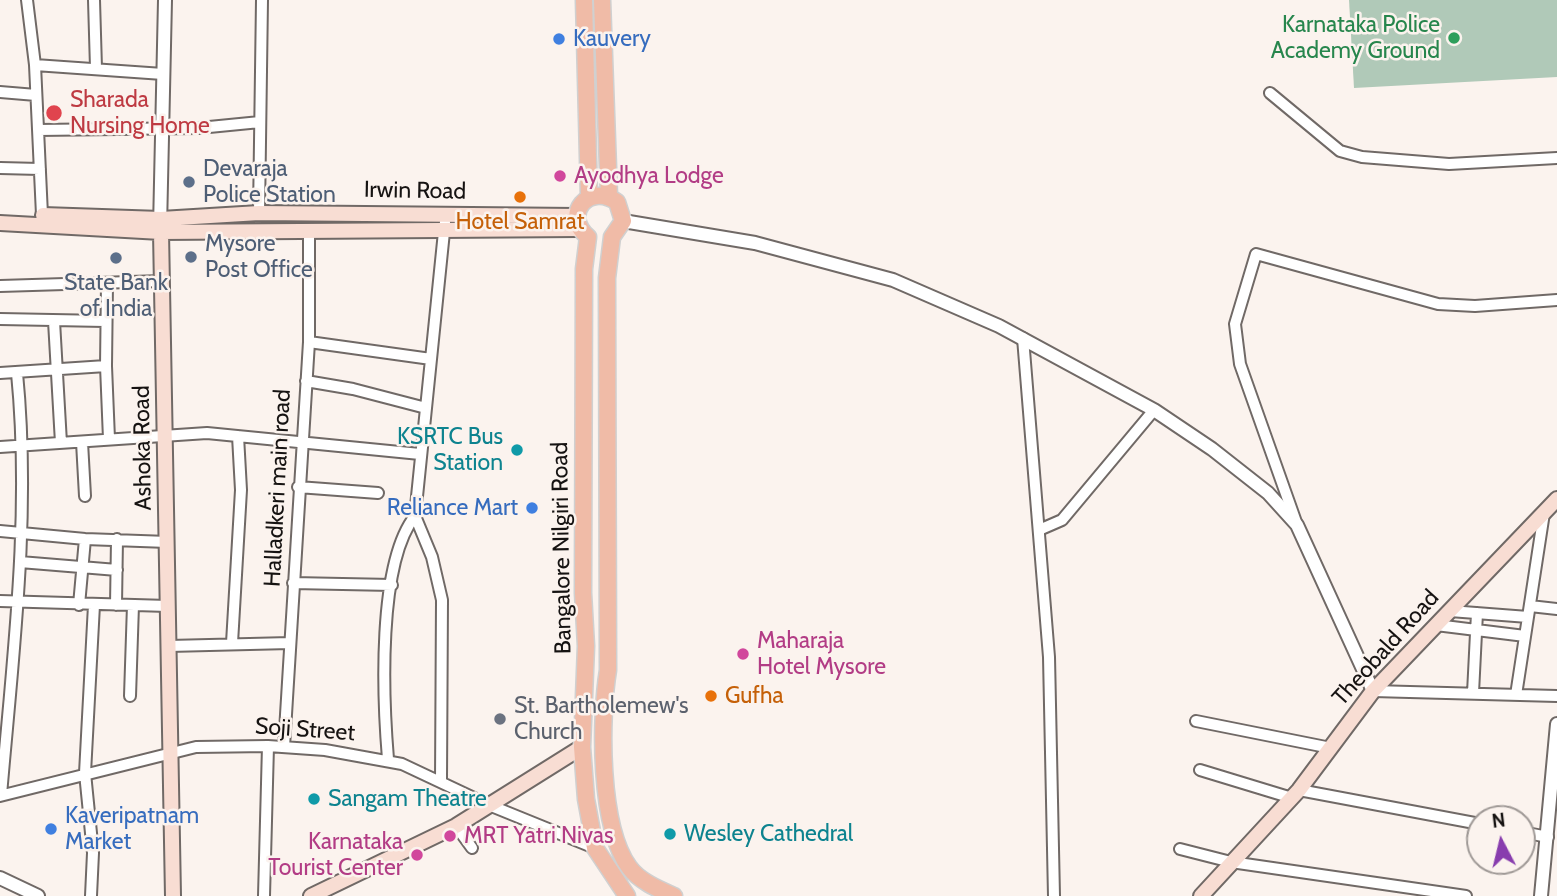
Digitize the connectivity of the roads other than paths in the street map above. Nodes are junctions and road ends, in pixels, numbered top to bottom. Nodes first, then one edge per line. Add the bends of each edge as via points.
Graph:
1 (27, 0) edge
2 (94, 0) edge
3 (165, 0) edge
4 (262, 0) edge
5 (584, 0) edge
6 (602, 0) edge
7 (35, 65) junction
8 (96, 68) junction
9 (163, 74) junction
10 (0, 92) edge
11 (1270, 93) dead end
12 (36, 95) junction
13 (260, 122) junction
14 (162, 128) junction
15 (38, 130) junction
16 (1557, 158) edge
17 (0, 168) edge
18 (40, 169) junction
19 (609, 196) junction
20 (589, 197) junction
21 (259, 213) junction
22 (0, 214) edge
23 (42, 215) junction
24 (446, 215) junction
25 (623, 221) junction
26 (0, 223) edge
27 (161, 225) junction
28 (582, 228) junction
29 (309, 231) junction
30 (444, 232) junction
31 (162, 281) junction
32 (107, 283) junction
33 (0, 286) edge
34 (1557, 300) edge
35 (0, 318) edge
36 (54, 321) junction
37 (105, 321) junction
38 (1023, 338) junction
39 (309, 342) junction
40 (431, 359) junction
41 (106, 366) junction
42 (57, 371) junction
43 (0, 373) edge
44 (17, 373) junction
45 (306, 381) junction
46 (426, 408) junction
47 (1154, 410) junction
48 (166, 433) junction
49 (238, 436) junction
50 (109, 439) junction
51 (82, 442) junction
52 (301, 442) junction
53 (61, 443) junction
54 (23, 446) junction
55 (0, 447) edge
56 (420, 454) junction
57 (298, 487) junction
58 (378, 493) dead end
59 (85, 496) dead end
60 (1557, 499) edge
61 (1544, 513) junction
62 (415, 516) junction
63 (1297, 524) junction
64 (1039, 530) junction
65 (0, 531) edge
66 (22, 531) junction
67 (85, 539) junction
68 (117, 539) junction
69 (168, 542) junction
70 (20, 562) junction
71 (83, 566) junction
72 (117, 570) junction
73 (293, 583) junction
74 (392, 585) junction
75 (0, 601) edge
76 (18, 603) junction
77 (79, 604) junction
78 (94, 605) junction
79 (116, 605) junction
80 (133, 606) junction
81 (168, 606) junction
82 (1557, 609) edge
83 (1450, 611) junction
84 (1529, 612) junction
85 (1477, 613) junction
86 (1436, 625) junction
87 (1476, 630) junction
88 (1525, 636) junction
89 (232, 643) junction
90 (290, 643) junction
91 (169, 646) junction
92 (0, 655) edge
93 (13, 655) junction
94 (1373, 691) junction
95 (1473, 693) junction
96 (1516, 695) junction
97 (130, 696) dead end
98 (1557, 696) edge
99 (1196, 721) dead end
100 (1557, 724) edge
101 (268, 746) junction
102 (284, 747) junction
103 (582, 747) junction
104 (1331, 748) junction
105 (172, 754) junction
106 (388, 759) junction
107 (1200, 770) dead end
108 (85, 774) junction
109 (441, 780) junction
110 (1296, 794) junction
111 (1, 796) edge
112 (489, 805) junction
113 (1466, 822) edge
114 (456, 826) junction
115 (1536, 835) edge
116 (1548, 837) junction
117 (472, 848) dead end
118 (595, 848) junction
119 (1180, 849) dead end
120 (1231, 862) junction
121 (0, 878) edge
122 (38, 896) edge
123 (91, 896) edge
124 (173, 896) edge
125 (264, 896) edge
126 (311, 896) edge
127 (627, 896) edge
128 (674, 896) edge
129 (1054, 896) edge
130 (1201, 896) edge
131 (1466, 896) edge
132 (1541, 896) edge

1 - 7 street
2 - 8 street
3 - 9 street, Ashoka Road
4 - 13 street
5 - 20 main road
6 - 19 main road
7 - 8 street
7 - 12 street
8 - 9 street
9 - 14 street, Ashoka Road
10 - 12 street
11 - 16 street via 1339,151 1362,157 1449,164
12 - 15 street
13 - 14 street
13 - 21 street
14 - 15 street
14 - 27 street, Ashoka Road
15 - 18 street
17 - 18 street
18 - 23 street
19 - 20 main road
19 - 25 main road via 622,211
20 - 28 main road, Bangalore Nilgiri Road via 581,205
21 - 24 main road, Irwin Road
21 - 27 main road, Irwin Road
22 - 23 main road, Irwin Road
23 - 27 main road, Irwin Road
24 - 28 main road, Irwin Road
24 - 30 street
25 - 38 street via 755,243 893,280
25 - 128 main road via 612,237 607,278 608,670 601,716 611,824 620,851 640,878
26 - 27 main road, Irwin Road
27 - 29 main road, Irwin Road
27 - 31 main road, Ashoka Road
28 - 30 main road, Irwin Road
28 - 103 main road, Bangalore Nilgiri Road via 586,646
29 - 30 main road, Irwin Road
29 - 39 street, Halladkeri main road
30 - 40 street
31 - 32 street
31 - 48 main road, Ashoka Road
32 - 33 street
32 - 37 street
34 - 63 street via 1438,304 1256,254 1235,324 1240,364
35 - 36 street
36 - 37 street
36 - 42 street
37 - 41 street
38 - 47 street
38 - 64 street
39 - 40 street
39 - 45 street, Halladkeri main road
40 - 46 street
41 - 42 street
41 - 50 street
42 - 44 street
42 - 53 street
43 - 44 street
44 - 54 street
45 - 46 street
45 - 52 street, Halladkeri main road
46 - 56 street
47 - 63 street via 1268,493
47 - 64 street via 1062,520
48 - 49 street
48 - 50 street
48 - 69 main road, Ashoka Road
49 - 52 street
49 - 89 street via 241,490
50 - 51 street
51 - 53 street
51 - 59 street
52 - 56 street
52 - 57 street, Halladkeri main road
53 - 54 street
54 - 55 street
54 - 66 street
56 - 62 street
57 - 58 street
57 - 73 street, Halladkeri main road
60 - 61 main road, Theobald Road
61 - 83 main road, Theobald Road
61 - 84 street
62 - 74 street via 402,531
62 - 109 street via 432,557 442,600
63 - 94 street
64 - 129 street via 1049,657
65 - 66 street
66 - 67 street
66 - 70 street
67 - 68 street
67 - 71 street
68 - 69 street
68 - 72 street
69 - 81 main road, Ashoka Road
70 - 71 street
70 - 76 street
71 - 72 street
71 - 77 street
72 - 79 street
73 - 74 street
73 - 90 street, Halladkeri main road
74 - 106 street via 384,640
75 - 76 street
76 - 77 street
76 - 93 street
77 - 78 street
78 - 79 street
78 - 108 street
79 - 80 street
80 - 81 street
80 - 97 street
81 - 91 main road, Ashoka Road
82 - 84 street
83 - 85 street
83 - 86 main road, Theobald Road
84 - 85 street
84 - 88 street
85 - 87 street
86 - 87 street
86 - 94 main road, Theobald Road
87 - 88 street
87 - 95 street
88 - 96 street
89 - 90 street
89 - 91 street
90 - 102 street, Halladkeri main road
91 - 105 main road, Ashoka Road
92 - 93 street
93 - 111 street
94 - 95 street
94 - 104 main road, Theobald Road
95 - 96 street
96 - 98 street
99 - 104 street
100 - 116 street
101 - 102 street, Soji Street
101 - 105 street, Soji Street via 196,747
101 - 125 street
102 - 106 street, Soji Street
103 - 112 main road
103 - 118 main road, Bangalore Nilgiri Road
104 - 110 main road, Theobald Road
105 - 108 street, Soji Street
105 - 124 main road, Ashoka Road
106 - 109 street, Soji Street
107 - 110 street
108 - 111 street, Soji Street
108 - 123 street via 93,853
109 - 112 street, Soji Street
110 - 113 street
110 - 120 main road, Theobald Road
112 - 114 main road
112 - 118 street, Soji Street
114 - 117 street
114 - 126 main road
115 - 116 street
116 - 132 street
118 - 127 main road, Bangalore Nilgiri Road
119 - 120 street
120 - 130 main road, Theobald Road
120 - 131 street
121 - 122 street

